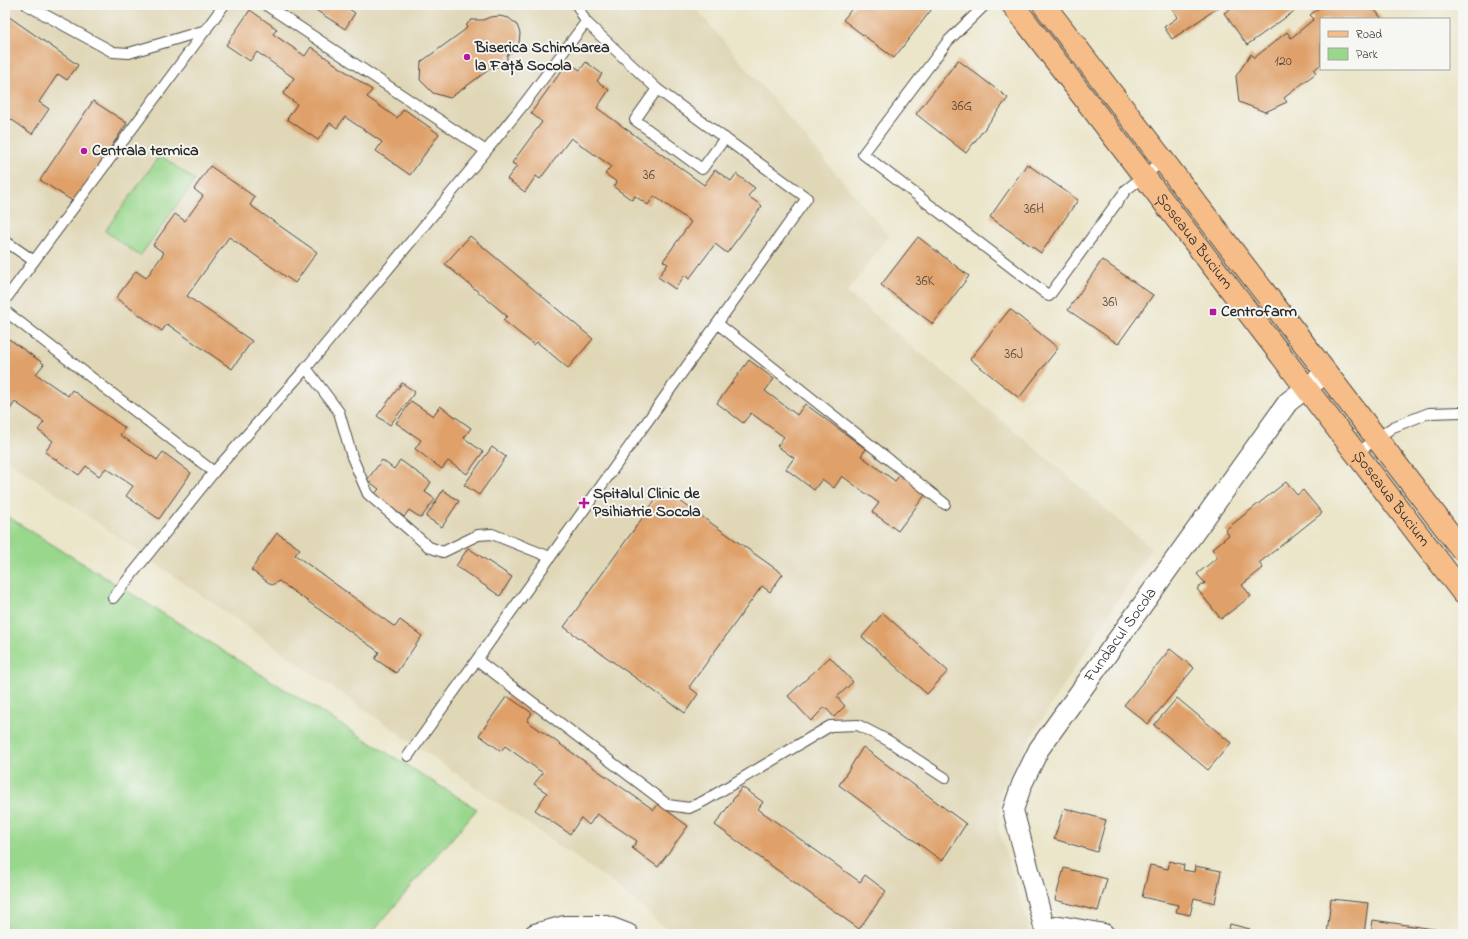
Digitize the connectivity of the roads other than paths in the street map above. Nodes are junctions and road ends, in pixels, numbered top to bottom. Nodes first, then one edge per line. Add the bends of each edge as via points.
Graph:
1 (27, 5) edge
2 (224, 5) edge
3 (266, 5) edge
4 (577, 5) edge
5 (985, 5) edge
6 (1030, 9) edge
7 (586, 22) junction
8 (206, 30) junction
9 (657, 90) junction
10 (724, 138) junction
11 (486, 151) junction
12 (1164, 160) junction
13 (1144, 176) junction
14 (5, 241) edge
15 (34, 261) junction
16 (5, 300) edge
17 (5, 312) edge
18 (718, 324) junction
19 (306, 368) junction
20 (1326, 373) junction
21 (1307, 387) junction
22 (1463, 412) edge
23 (1377, 439) junction
24 (1357, 453) junction
25 (214, 472) junction
26 (945, 504) dead end
27 (1463, 551) edge
28 (550, 557) junction
29 (1463, 593) edge
30 (113, 598) dead end
31 (477, 660) junction
32 (408, 756) dead end
33 (945, 778) dead end
34 (1046, 932) edge
35 (535, 934) edge
36 (628, 934) edge
37 (1104, 934) edge

1 - 8 lane via 114,52 129,53
2 - 8 lane
3 - 11 lane
4 - 7 lane
5 - 13 lane via 948,41 863,154 1049,296 1126,190
6 - 12 main road, Șoseaua Bucium
6 - 13 main road, Șoseaua Bucium
7 - 9 lane
7 - 11 lane
8 - 15 lane
9 - 10 lane
9 - 10 lane via 635,120 659,138 702,168
10 - 18 lane via 807,198
11 - 19 lane
12 - 13 lane
12 - 20 main road, Șoseaua Bucium
13 - 21 main road, Șoseaua Bucium
14 - 15 lane
15 - 16 lane
17 - 25 lane
18 - 26 lane
18 - 28 lane
19 - 25 lane
19 - 28 lane via 339,412 352,457 368,494 428,547 443,552 478,535 492,534
20 - 21 street, Fundacul Socola
20 - 23 main road, Șoseaua Bucium
21 - 24 main road, Șoseaua Bucium
21 - 34 street, Fundacul Socola via 1288,402 1039,749 1022,784 1013,810
22 - 23 lane via 1429,413 1393,427
23 - 24 lane
23 - 27 main road, Șoseaua Bucium
24 - 29 main road, Șoseaua Bucium
25 - 30 lane
28 - 31 lane
31 - 32 lane
31 - 33 lane via 668,805 689,808 704,801 830,726 858,725 887,740
34 - 37 street via 1060,926
35 - 36 street via 565,926 607,926

